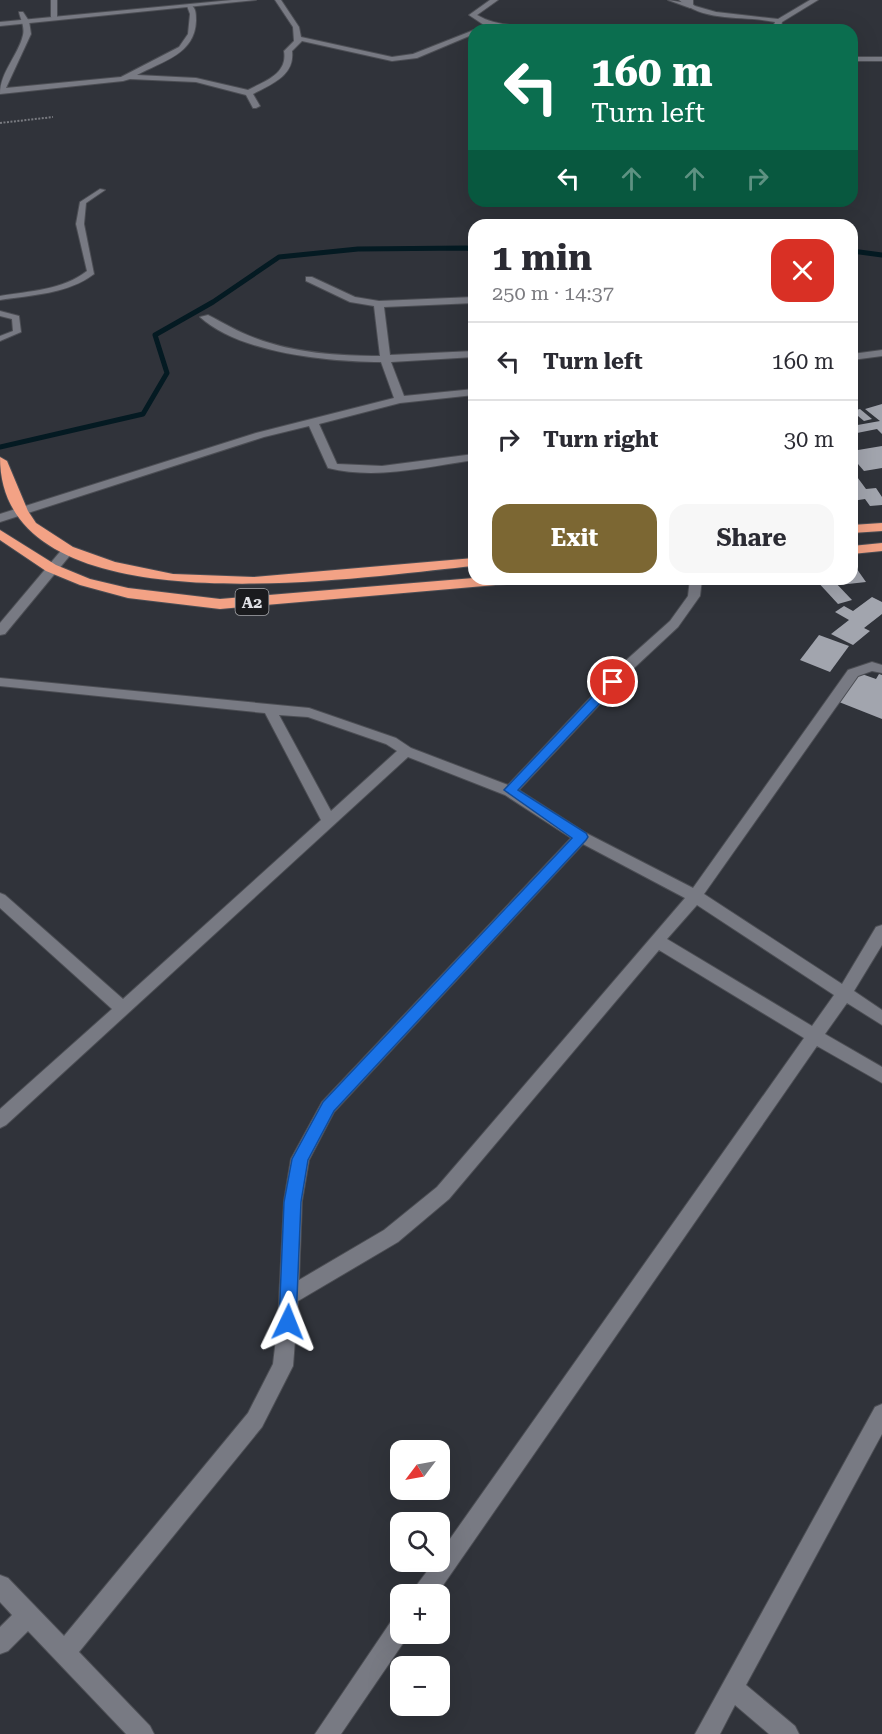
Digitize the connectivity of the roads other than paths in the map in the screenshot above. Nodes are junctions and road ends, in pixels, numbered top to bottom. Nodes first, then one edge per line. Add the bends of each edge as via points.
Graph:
1 (54, 0) edge
2 (254, 0) edge
3 (278, 0) edge
4 (495, 0) edge
5 (671, 0) edge
6 (682, 0) edge
7 (815, 0) edge
8 (690, 3) edge
9 (190, 6) junction
10 (43, 10) dead end
11 (32, 12) dead end
12 (56, 12) junction
13 (21, 13) junction
14 (0, 16) edge
15 (26, 21) junction
16 (779, 21) junction
17 (0, 24) edge
18 (487, 24) edge
19 (778, 24) edge
20 (468, 34) edge
21 (298, 38) junction
22 (858, 59) edge
23 (882, 59) edge
24 (129, 76) junction
25 (0, 91) edge
26 (249, 93) junction
27 (256, 106) dead end
28 (102, 190) dead end
29 (309, 279) dead end
30 (0, 298) edge
31 (468, 300) edge
32 (380, 304) junction
33 (0, 313) edge
34 (206, 318) dead end
35 (0, 339) edge
36 (882, 353) edge
37 (468, 354) edge
38 (858, 356) edge
39 (385, 359) junction
40 (468, 393) edge
41 (400, 400) junction
42 (314, 423) junction
43 (468, 458) edge
44 (0, 461) edge
45 (21, 511) junction
46 (0, 518) edge
47 (882, 527) edge
48 (858, 529) edge
49 (0, 534) edge
50 (882, 547) edge
51 (858, 549) edge
52 (68, 550) junction
53 (468, 563) edge
54 (51, 568) junction
55 (468, 583) edge
56 (695, 585) edge
57 (0, 631) edge
58 (882, 669) edge
59 (0, 682) edge
60 (269, 708) junction
61 (406, 751) junction
62 (510, 790) junction
63 (329, 821) junction
64 (581, 837) junction
65 (695, 896) junction
66 (0, 899) edge
67 (882, 931) edge
68 (657, 941) junction
69 (844, 994) junction
70 (122, 1008) junction
71 (882, 1018) edge
72 (814, 1036) junction
73 (882, 1076) edge
74 (0, 1120) edge
75 (289, 1296) junction
76 (882, 1414) edge
77 (431, 1584) edge
78 (0, 1586) edge
79 (28, 1615) junction
80 (0, 1643) edge
81 (390, 1643) edge
82 (64, 1653) junction
83 (734, 1688) junction
84 (142, 1734) edge
85 (327, 1734) edge
86 (707, 1734) edge
87 (787, 1734) edge

1 - 12 street
2 - 9 street
3 - 21 street via 296,27
4 - 18 street via 472,15
5 - 8 street
6 - 8 street
7 - 16 street
8 - 16 street via 707,13
9 - 12 street
9 - 24 street via 194,14 192,34 182,49
10 - 12 street
11 - 13 street
12 - 15 street
13 - 14 street
13 - 15 street
15 - 17 street
15 - 25 street via 27,34
16 - 19 street
20 - 21 street via 414,56 392,59
21 - 26 street via 288,51 281,76
22 - 23 street
24 - 25 street via 113,82
24 - 26 street via 196,80
26 - 27 street
28 - 30 lane via 83,202 80,224 91,272 85,279
29 - 32 street via 353,300
31 - 32 street
32 - 39 street
33 - 35 lane via 16,318 17,332
34 - 39 street via 258,343 322,358
36 - 38 street
37 - 39 street
39 - 41 street
40 - 41 street
41 - 42 street
42 - 43 street via 332,466 344,470
42 - 45 street via 260,435
44 - 45 highway, A2
45 - 46 street
45 - 52 highway, A2 via 31,526
47 - 48 highway
49 - 54 highway, A2
50 - 51 highway
52 - 53 highway, A2 via 111,566 173,578 253,581
52 - 54 street
54 - 55 highway, A2 via 128,593 220,604
54 - 57 street
56 - 62 street via 694,597 674,624 628,666
58 - 65 street via 873,666 853,674
59 - 60 street
60 - 61 street via 309,713 391,741
60 - 63 street
61 - 62 street
61 - 63 street
62 - 64 street
63 - 70 street
64 - 65 street
64 - 75 street via 328,1107 300,1159 293,1202
65 - 68 street
65 - 69 street
66 - 70 street
67 - 69 street
68 - 72 street
68 - 75 street via 443,1193 391,1236
69 - 71 street
69 - 72 street
70 - 74 street
72 - 73 street
72 - 77 street
75 - 82 street via 283,1366 255,1420
76 - 83 street
78 - 79 street
79 - 80 street
79 - 82 street
81 - 85 street
82 - 84 street
83 - 86 street
83 - 87 street

